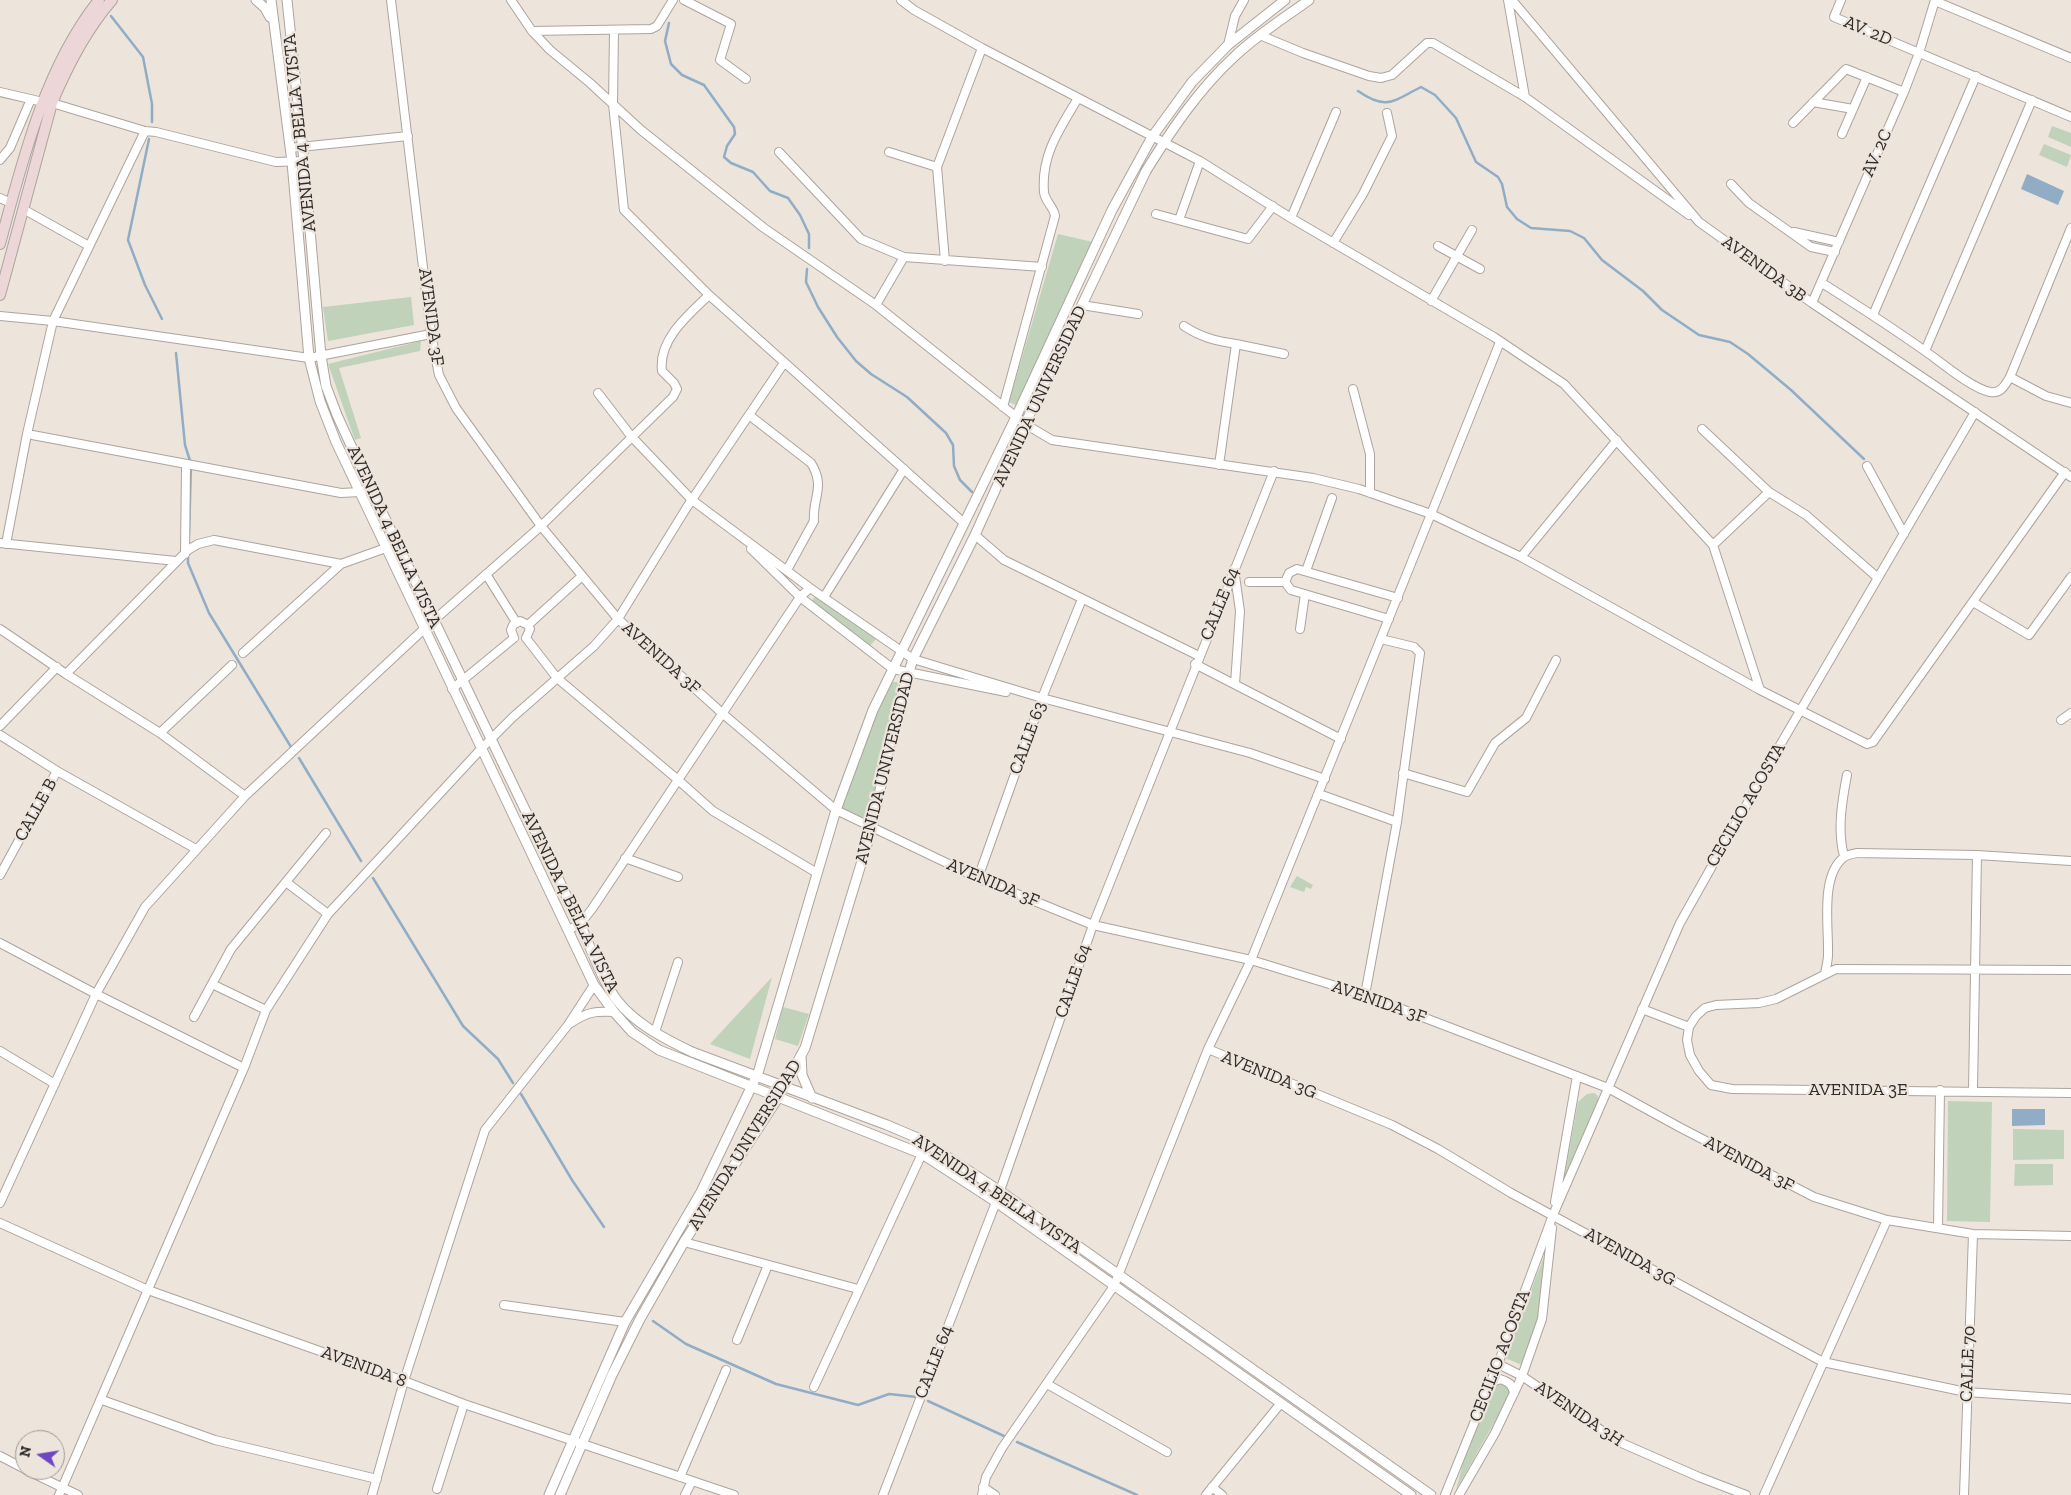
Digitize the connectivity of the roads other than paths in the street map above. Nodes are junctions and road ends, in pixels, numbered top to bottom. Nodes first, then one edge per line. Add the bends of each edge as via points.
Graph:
1 (99, 0) edge
2 (112, 0) edge
3 (256, 0) edge
4 (271, 0) edge
5 (277, 0) edge
6 (287, 0) edge
7 (391, 0) edge
8 (511, 0) edge
9 (672, 0) edge
10 (684, 0) edge
11 (902, 0) edge
12 (917, 0) edge
13 (1244, 0) edge
14 (1285, 0) edge
15 (1309, 0) edge
16 (1508, 0) edge
17 (1512, 0) edge
18 (1841, 0) edge
19 (1935, 0) edge
20 (914, 10) junction
21 (287, 11) junction
22 (274, 24) junction
23 (614, 30) junction
24 (532, 31) junction
25 (1262, 36) junction
26 (1228, 45) junction
27 (982, 48) junction
28 (1919, 53) junction
29 (2071, 58) edge
30 (1976, 76) junction
31 (1867, 77) junction
32 (746, 79) dead end
33 (0, 92) edge
34 (1904, 92) junction
35 (1525, 97) junction
36 (1078, 98) junction
37 (31, 99) junction
38 (2032, 100) junction
39 (1813, 102) junction
40 (47, 103) junction
41 (613, 104) junction
42 (1853, 109) junction
43 (1336, 112) dead end
44 (1387, 113) dead end
45 (2071, 117) edge
46 (1793, 123) dead end
47 (145, 131) junction
48 (1842, 134) dead end
49 (408, 136) junction
50 (1152, 137) junction
51 (1163, 143) junction
52 (303, 147) junction
53 (290, 148) junction
54 (779, 152) dead end
55 (889, 152) dead end
56 (0, 160) edge
57 (304, 161) junction
58 (1200, 161) junction
59 (292, 162) junction
60 (937, 168) junction
61 (1731, 184) dead end
62 (0, 198) edge
63 (11, 202) junction
64 (1273, 206) junction
65 (23, 209) junction
66 (1156, 214) dead end
67 (1291, 218) junction
68 (1179, 220) junction
69 (1699, 222) junction
70 (2071, 228) edge
71 (1472, 230) dead end
72 (1792, 232) junction
73 (2069, 238) edge
74 (1839, 242) junction
75 (1333, 243) junction
76 (0, 244) edge
77 (89, 246) junction
78 (1438, 246) dead end
79 (1835, 252) junction
80 (1458, 256) junction
81 (904, 257) junction
82 (946, 261) junction
83 (1042, 267) junction
84 (1480, 269) dead end
85 (1822, 283) junction
86 (0, 295) edge
87 (708, 295) junction
88 (1431, 301) junction
89 (1812, 303) junction
90 (876, 305) junction
91 (1082, 305) junction
92 (1138, 314) dead end
93 (1873, 315) junction
94 (0, 316) edge
95 (53, 321) junction
96 (1184, 326) dead end
97 (431, 334) junction
98 (1500, 342) junction
99 (1236, 344) junction
100 (1925, 351) junction
101 (1284, 354) dead end
102 (321, 356) junction
103 (309, 358) junction
104 (784, 363) junction
105 (2010, 377) junction
106 (1353, 389) dead end
107 (598, 393) dead end
108 (2071, 403) edge
109 (1003, 407) junction
110 (1974, 412) junction
111 (749, 415) junction
112 (1016, 417) junction
113 (1025, 424) junction
114 (1702, 429) dead end
115 (27, 434) junction
116 (631, 436) junction
117 (1617, 440) junction
118 (186, 465) junction
119 (1219, 465) junction
120 (1867, 466) dead end
121 (904, 470) junction
122 (1274, 471) junction
123 (2068, 474) edge
124 (370, 487) junction
125 (360, 492) junction
126 (1769, 492) junction
127 (1370, 493) junction
128 (1332, 498) dead end
129 (692, 500) junction
130 (1431, 514) junction
131 (964, 523) junction
132 (541, 526) junction
133 (733, 531) junction
134 (1904, 534) junction
135 (975, 535) junction
136 (3, 543) edge
137 (397, 544) junction
138 (1713, 545) junction
139 (386, 549) junction
140 (184, 554) junction
141 (1522, 558) junction
142 (176, 561) junction
143 (341, 564) junction
144 (1234, 569) junction
145 (787, 570) junction
146 (1306, 571) junction
147 (486, 574) junction
148 (582, 576) junction
149 (2071, 577) edge
150 (1878, 578) junction
151 (1249, 582) dead end
152 (1285, 582) junction
153 (810, 588) junction
154 (1305, 594) junction
155 (800, 597) junction
156 (824, 597) junction
157 (1398, 598) junction
158 (1082, 599) junction
159 (1973, 602) junction
160 (618, 619) junction
161 (1389, 619) junction
162 (433, 621) junction
163 (516, 622) junction
164 (528, 625) junction
165 (0, 628) edge
166 (424, 629) junction
167 (1300, 629) dead end
168 (514, 638) junction
169 (526, 638) junction
170 (1381, 639) junction
171 (902, 651) junction
172 (243, 653) dead end
173 (913, 658) junction
174 (1197, 660) junction
175 (1556, 660) dead end
176 (232, 665) dead end
177 (57, 667) junction
178 (893, 669) junction
179 (66, 674) junction
180 (909, 674) junction
181 (557, 678) junction
182 (463, 682) junction
183 (1235, 684) junction
184 (452, 689) junction
185 (1760, 690) junction
186 (1042, 698) junction
187 (1800, 710) junction
188 (722, 713) junction
189 (2071, 713) edge
190 (2061, 720) dead end
191 (0, 726) edge
192 (1172, 731) junction
193 (160, 733) junction
194 (0, 735) edge
195 (491, 739) junction
196 (1342, 739) junction
197 (481, 749) junction
198 (57, 771) junction
199 (1403, 773) junction
200 (1847, 775) dead end
201 (678, 778) junction
202 (1325, 779) junction
203 (1319, 794) junction
204 (245, 796) junction
205 (836, 810) junction
206 (1396, 822) junction
207 (872, 828) junction
208 (535, 832) junction
209 (326, 834) dead end
210 (524, 838) junction
211 (196, 849) junction
212 (1976, 855) junction
213 (1844, 856) junction
214 (626, 858) junction
215 (2071, 861) edge
216 (0, 874) edge
217 (817, 874) junction
218 (678, 877) dead end
219 (978, 878) junction
220 (286, 882) junction
221 (328, 914) junction
222 (580, 924) junction
223 (1093, 925) junction
224 (568, 930) junction
225 (0, 943) edge
226 (1251, 960) junction
227 (678, 962) dead end
228 (1975, 969) junction
229 (2071, 970) edge
230 (1825, 974) junction
231 (212, 984) junction
232 (594, 985) junction
233 (96, 994) junction
234 (1365, 995) junction
235 (1642, 1009) junction
236 (266, 1010) junction
237 (614, 1012) junction
238 (194, 1017) dead end
239 (568, 1025) junction
240 (1689, 1027) junction
241 (656, 1032) junction
242 (1208, 1050) junction
243 (0, 1051) edge
244 (801, 1054) junction
245 (244, 1068) junction
246 (757, 1076) junction
247 (1577, 1076) junction
248 (55, 1084) junction
249 (751, 1087) junction
250 (783, 1087) junction
251 (1608, 1088) junction
252 (1940, 1090) junction
253 (1973, 1090) junction
254 (2071, 1092) edge
255 (778, 1098) junction
256 (812, 1098) junction
257 (927, 1144) junction
258 (922, 1154) junction
259 (1000, 1191) junction
260 (996, 1202) junction
261 (0, 1203) edge
262 (1553, 1215) junction
263 (1887, 1220) junction
264 (0, 1223) edge
265 (1938, 1228) junction
266 (1973, 1234) junction
267 (2071, 1236) edge
268 (684, 1242) junction
269 (768, 1265) junction
270 (1118, 1275) junction
271 (1114, 1286) junction
272 (858, 1289) junction
273 (148, 1290) junction
274 (504, 1305) dead end
275 (625, 1322) junction
276 (737, 1340) dead end
277 (1823, 1362) junction
278 (1498, 1364) junction
279 (726, 1370) dead end
280 (1522, 1376) junction
281 (404, 1381) junction
282 (1047, 1384) junction
283 (1490, 1384) junction
284 (814, 1387) dead end
285 (1966, 1392) junction
286 (1514, 1393) junction
287 (2071, 1399) edge
288 (102, 1400) junction
289 (1281, 1403) junction
290 (464, 1404) junction
291 (572, 1439) junction
292 (582, 1442) junction
293 (1167, 1452) dead end
294 (0, 1456) edge
295 (15, 1464) edge
296 (680, 1477) junction
297 (376, 1479) junction
298 (42, 1480) edge
299 (692, 1481) junction
300 (1212, 1487) junction
301 (437, 1489) dead end
302 (982, 1491) edge
303 (61, 1492) edge
304 (78, 1495) edge
305 (372, 1495) edge
306 (549, 1495) edge
307 (560, 1495) edge
308 (685, 1495) edge
309 (734, 1495) edge
310 (883, 1495) edge
311 (995, 1495) edge
312 (1206, 1495) edge
313 (1222, 1495) edge
314 (1411, 1495) edge
315 (1430, 1495) edge
316 (1444, 1495) edge
317 (1459, 1495) edge
318 (1746, 1495) edge
319 (1764, 1495) edge
320 (1964, 1495) edge

1 - 40 main road via 57,69
2 - 40 main road via 98,16
3 - 22 street, AVENIDA 4 BELLA VISTA via 266,8
4 - 22 street, AVENIDA 4 BELLA VISTA
5 - 21 street, AVENIDA 4 BELLA VISTA
6 - 21 street, AVENIDA 4 BELLA VISTA
7 - 49 street, AVENIDA 3F
8 - 24 street
9 - 23 street via 655,28
10 - 32 street via 731,24 720,60
11 - 20 street
12 - 20 street
13 - 26 street via 1235,16
14 - 26 street, AVENIDA UNIVERSIDAD
15 - 25 street, AVENIDA UNIVERSIDAD
16 - 35 street
17 - 69 street, AVENIDA 3B
18 - 28 street, AV. 2D via 1834,17
19 - 28 street, AV. 2C
19 - 29 street
20 - 27 street
21 - 52 street, AVENIDA 4 BELLA VISTA
22 - 53 street, AVENIDA 4 BELLA VISTA
23 - 24 street
23 - 41 street
24 - 41 street
25 - 35 street via 1302,53 1381,78 1392,75 1427,43 1433,43
25 - 51 street, AVENIDA UNIVERSIDAD via 1236,55 1198,95
26 - 50 street, AVENIDA UNIVERSIDAD via 1192,82
27 - 36 street
27 - 60 street
28 - 30 street
28 - 34 street, AV. 2C
30 - 38 street
30 - 93 street
31 - 34 street
31 - 39 street via 1846,69
31 - 42 street
33 - 37 street
34 - 74 street, AV. 2C
35 - 69 street
36 - 50 street
36 - 83 street via 1047,158 1044,192 1055,216
37 - 40 street
37 - 56 street via 10,148
38 - 45 street
38 - 100 street
39 - 42 street
39 - 46 street
40 - 47 street
40 - 63 main road
40 - 65 main road
41 - 87 street via 624,210
41 - 90 street via 764,228
42 - 48 street
43 - 67 street
44 - 75 street via 1392,136 1363,194
47 - 59 street via 276,162
47 - 77 street
49 - 52 street
49 - 97 street, AVENIDA 3F
50 - 51 street
50 - 112 street, AVENIDA UNIVERSIDAD via 1112,210
51 - 58 street
51 - 91 street, AVENIDA UNIVERSIDAD via 1146,171
52 - 53 street
52 - 57 street, AVENIDA 4 BELLA VISTA
53 - 59 street, AVENIDA 4 BELLA VISTA
54 - 81 street via 861,239
55 - 60 street
57 - 59 street
57 - 102 street, AVENIDA 4 BELLA VISTA
58 - 64 street
58 - 68 street
59 - 103 street, AVENIDA 4 BELLA VISTA
60 - 82 street
61 - 72 street via 1749,203
62 - 63 street
63 - 76 main road
64 - 67 street
64 - 68 street via 1248,239
65 - 77 street
65 - 86 main road
66 - 68 street
67 - 75 street
69 - 89 street, AVENIDA 3B
70 - 73 street
71 - 80 street
72 - 74 street
72 - 79 street via 1811,247
73 - 105 street
74 - 79 street, AV. 2C
75 - 88 street
77 - 95 street
78 - 80 street
79 - 85 street, AV. 2C
80 - 84 street
80 - 88 street
81 - 82 street
81 - 90 street
82 - 83 street
83 - 109 street
85 - 89 street, AV. 2C
85 - 93 street
87 - 104 street
87 - 116 street via 682,320 662,356 662,371 677,389
88 - 98 street
89 - 110 street, AVENIDA 3B
90 - 109 street
91 - 92 street
91 - 113 street, AVENIDA UNIVERSIDAD
93 - 100 street
94 - 95 street
95 - 103 street
95 - 115 street
96 - 99 street via 1213,341
97 - 102 street
97 - 132 street, AVENIDA 3F via 439,374 456,408
98 - 117 street via 1564,384
98 - 130 street
99 - 101 street
99 - 119 street
100 - 105 street via 1990,392 2003,388
102 - 103 street
102 - 124 street, AVENIDA 4 BELLA VISTA via 334,408
103 - 125 street, AVENIDA 4 BELLA VISTA via 320,401
104 - 111 street
104 - 121 street
105 - 108 street via 2046,396
106 - 127 street via 1370,454
107 - 116 street
109 - 112 street
110 - 123 street, AVENIDA 3B
110 - 134 street, CECILIO ACOSTA
111 - 129 street
111 - 145 street via 811,463 817,472 819,492 814,521
112 - 113 street
112 - 131 street, AVENIDA UNIVERSIDAD
113 - 119 street via 1052,440
113 - 135 street, AVENIDA UNIVERSIDAD
114 - 126 street
115 - 118 street
115 - 136 street
116 - 129 street
116 - 132 street
117 - 138 street
117 - 141 street
118 - 125 street via 341,493
118 - 140 street
119 - 122 street
120 - 134 street
121 - 131 street
121 - 156 street
122 - 127 street
122 - 144 street, CALLE 64
123 - 159 street
124 - 125 street
124 - 137 street, AVENIDA 4 BELLA VISTA
125 - 139 street, AVENIDA 4 BELLA VISTA
126 - 138 street
126 - 150 street via 1806,515
127 - 130 street
128 - 146 street
129 - 133 street
129 - 160 street
130 - 141 street
130 - 157 street
131 - 171 street, AVENIDA UNIVERSIDAD
132 - 147 street
132 - 148 street, AVENIDA 3F
133 - 145 street
133 - 155 street
134 - 150 street, CECILIO ACOSTA
135 - 158 street via 1004,560
135 - 173 street, AVENIDA UNIVERSIDAD
136 - 142 street
137 - 139 street
137 - 162 street, AVENIDA 4 BELLA VISTA
138 - 185 street
139 - 143 street
139 - 166 street, AVENIDA 4 BELLA VISTA
140 - 142 street
140 - 143 street via 198,544 214,540
141 - 185 street
142 - 179 street
143 - 172 street
144 - 174 street, CALLE 64
144 - 183 street via 1240,611
145 - 153 street
146 - 152 street via 1292,570
146 - 157 street
147 - 162 street
147 - 163 street
148 - 160 street, AVENIDA 3F
148 - 164 street
149 - 159 street via 2029,636
150 - 187 street, CECILIO ACOSTA
151 - 152 street
152 - 154 street via 1291,590
153 - 155 street
153 - 156 street
154 - 161 street
154 - 167 street
155 - 178 street
155 - 188 street
156 - 171 street
157 - 161 street
158 - 174 street
158 - 186 street, CALLE 63
159 - 187 street via 1873,742 1861,743
160 - 181 street via 594,646
160 - 188 street, AVENIDA 3F
161 - 170 street
162 - 166 street
162 - 182 street, AVENIDA 4 BELLA VISTA
163 - 164 street
163 - 168 street via 511,630
164 - 169 street via 530,629
165 - 177 street
166 - 184 street, AVENIDA 4 BELLA VISTA
166 - 204 street
168 - 169 street
168 - 182 street
169 - 181 street
170 - 196 street
170 - 199 street via 1414,647 1420,653
171 - 173 street
171 - 178 street, AVENIDA UNIVERSIDAD
173 - 180 street, AVENIDA UNIVERSIDAD
173 - 186 street
174 - 183 street
174 - 192 street, CALLE 64
175 - 199 street via 1526,718 1495,743 1467,792
176 - 193 street
177 - 179 street
177 - 191 street
178 - 180 street
178 - 205 street, AVENIDA UNIVERSIDAD via 873,710
179 - 193 street
180 - 186 street
180 - 207 street, AVENIDA UNIVERSIDAD
181 - 195 street
181 - 201 street
182 - 184 street
182 - 195 street, AVENIDA 4 BELLA VISTA
183 - 196 street
184 - 197 street, AVENIDA 4 BELLA VISTA
185 - 187 street
186 - 192 street
186 - 219 street, CALLE 63
187 - 235 street, CECILIO ACOSTA via 1680,923
188 - 201 street
188 - 205 street, AVENIDA 3F
189 - 190 street
192 - 202 street
192 - 223 street, CALLE 64
193 - 204 street
194 - 198 street
195 - 197 street
195 - 208 street, AVENIDA 4 BELLA VISTA
196 - 202 street
197 - 210 street, AVENIDA 4 BELLA VISTA
197 - 221 street
198 - 211 street
198 - 216 street, CALLE B
199 - 206 street
200 - 213 street via 1841,826
201 - 214 street
201 - 217 street via 713,812
202 - 203 street
203 - 206 street
203 - 226 street
204 - 211 street
205 - 207 street, AVENIDA 3F
205 - 217 street, AVENIDA UNIVERSIDAD
206 - 234 street
207 - 219 street, AVENIDA 3F
207 - 244 street, AVENIDA UNIVERSIDAD
208 - 210 street
208 - 222 street, AVENIDA 4 BELLA VISTA
209 - 220 street
210 - 224 street, AVENIDA 4 BELLA VISTA
211 - 233 street via 144,907
212 - 213 street via 1857,853
212 - 215 street
212 - 228 street
213 - 230 street via 1830,877
214 - 218 street
214 - 222 street
217 - 246 street, AVENIDA UNIVERSIDAD
219 - 223 street, AVENIDA 3F
220 - 221 street
220 - 231 street via 231,950
221 - 236 street
222 - 224 street
222 - 241 street, AVENIDA 4 BELLA VISTA via 610,991 623,1007
223 - 226 street, AVENIDA 3F
223 - 259 street, CALLE 64
224 - 232 street, AVENIDA 4 BELLA VISTA
225 - 233 street
226 - 234 street, AVENIDA 3F
226 - 242 street
227 - 241 street
228 - 229 street
228 - 230 street via 1836,969
228 - 253 street
230 - 240 street via 1776,999 1759,1003 1716,1004 1705,1008
231 - 236 street
231 - 238 street
232 - 237 street, AVENIDA 4 BELLA VISTA
232 - 239 street
233 - 245 street
233 - 248 street
234 - 247 street, AVENIDA 3F
235 - 240 street
235 - 251 street, CECILIO ACOSTA
236 - 245 street
237 - 239 street via 584,1014
237 - 249 street, AVENIDA 4 BELLA VISTA via 632,1032 660,1050
239 - 281 street via 485,1130
240 - 252 street, AVENIDA 3E via 1690,1055 1711,1085 1732,1089
241 - 246 street, AVENIDA 4 BELLA VISTA via 692,1052
242 - 262 street, AVENIDA 3G via 1392,1125
242 - 270 street
243 - 248 street
244 - 250 street, AVENIDA UNIVERSIDAD
244 - 256 street via 803,1079
245 - 273 street
246 - 249 street, AVENIDA UNIVERSIDAD
246 - 250 street, AVENIDA 4 BELLA VISTA
247 - 251 street, AVENIDA 3F
247 - 262 street
248 - 261 street
249 - 255 street, AVENIDA 4 BELLA VISTA
249 - 275 street, AVENIDA UNIVERSIDAD via 701,1192
250 - 255 street, AVENIDA UNIVERSIDAD
250 - 256 street, AVENIDA 4 BELLA VISTA
251 - 262 street, CECILIO ACOSTA
251 - 263 street, AVENIDA 3F via 1814,1198
252 - 253 street, AVENIDA 3E
252 - 265 street
253 - 254 street, AVENIDA 3E
255 - 258 street, AVENIDA 4 BELLA VISTA
255 - 268 street, AVENIDA UNIVERSIDAD
256 - 257 street, AVENIDA 4 BELLA VISTA via 887,1125
257 - 258 street
257 - 259 street, AVENIDA 4 BELLA VISTA
258 - 260 street, AVENIDA 4 BELLA VISTA
258 - 272 street
259 - 260 street, CALLE 64
259 - 270 street, AVENIDA 4 BELLA VISTA
260 - 271 street, AVENIDA 4 BELLA VISTA
260 - 310 street, CALLE 64
262 - 277 street, AVENIDA 3G
262 - 278 street, CECILIO ACOSTA
262 - 280 street, CECILIO ACOSTA via 1542,1318
263 - 265 street, AVENIDA 3F
263 - 277 street
264 - 273 street, AVENIDA 8
265 - 266 street, AVENIDA 3F
266 - 267 street, AVENIDA 3F
266 - 285 street, CALLE 70
268 - 269 street
268 - 292 street, AVENIDA UNIVERSIDAD via 640,1318
269 - 272 street
269 - 276 street
270 - 271 street
270 - 315 street, AVENIDA 4 BELLA VISTA
271 - 282 street
271 - 289 street, AVENIDA 4 BELLA VISTA
272 - 284 street
273 - 281 street, AVENIDA 8
273 - 288 street
274 - 275 street
275 - 291 street, AVENIDA UNIVERSIDAD
277 - 285 street, AVENIDA 3G
277 - 319 street
278 - 280 street, AVENIDA 3H
278 - 283 street, CECILIO ACOSTA
279 - 296 street
280 - 286 street, CECILIO ACOSTA
280 - 318 street, AVENIDA 3H via 1617,1441
281 - 290 street, AVENIDA 8
281 - 297 street
282 - 293 street
282 - 302 street via 1002,1448
283 - 286 street via 1500,1379 1508,1381
283 - 316 street, CECILIO ACOSTA
285 - 287 street, AVENIDA 3G
285 - 320 street, CALLE 70
286 - 317 street, CECILIO ACOSTA
288 - 297 street via 215,1440
288 - 303 street
289 - 300 street
289 - 314 street, AVENIDA 4 BELLA VISTA
290 - 291 street, AVENIDA 8
290 - 301 street
291 - 292 street, AVENIDA 8
291 - 306 street, AVENIDA UNIVERSIDAD
292 - 296 street, AVENIDA 8
292 - 307 street, AVENIDA UNIVERSIDAD
294 - 295 street
296 - 299 street, AVENIDA 8
297 - 305 street
298 - 303 street
299 - 308 street
299 - 309 street, AVENIDA 8
300 - 312 street
300 - 313 street
302 - 311 street
303 - 304 street

